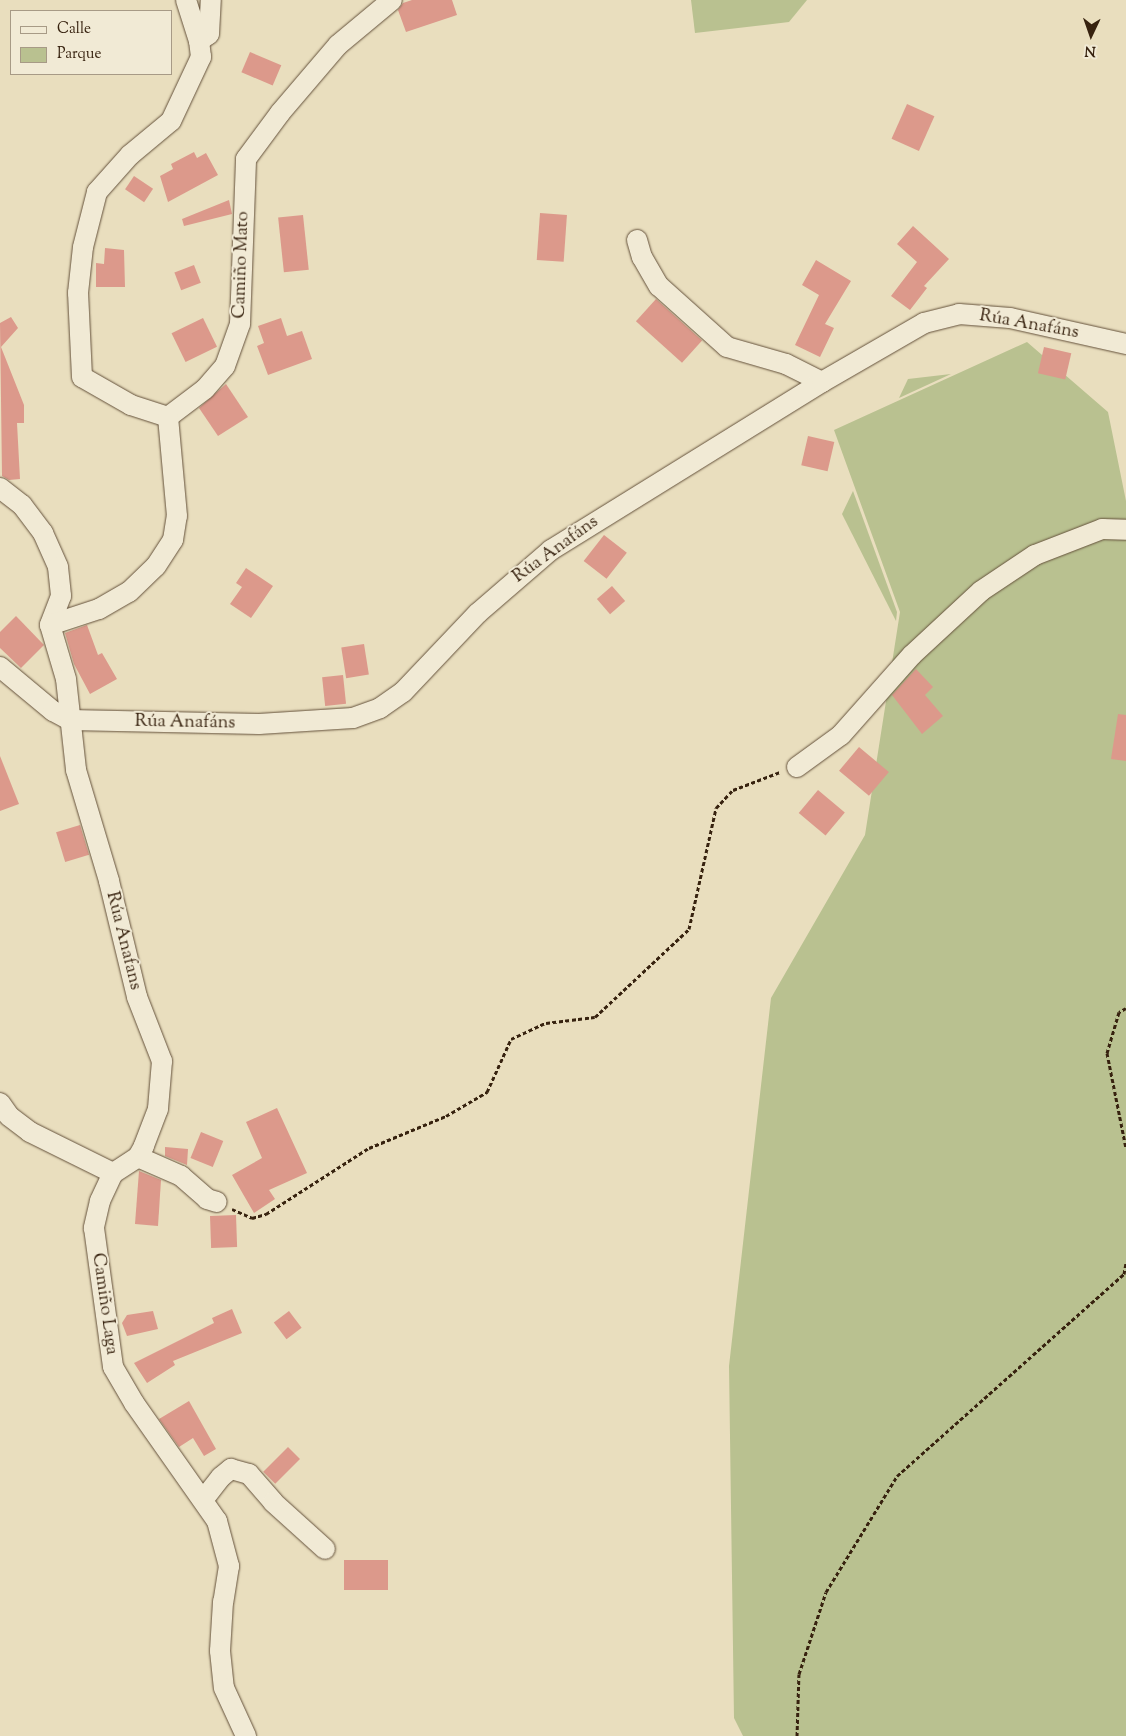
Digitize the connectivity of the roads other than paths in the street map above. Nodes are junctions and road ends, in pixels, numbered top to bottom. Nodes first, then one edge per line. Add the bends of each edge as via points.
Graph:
1 (186, 0) edge
2 (211, 0) edge
3 (392, 0) edge
4 (199, 40) junction
5 (637, 240) dead end
6 (1126, 344) edge
7 (822, 382) junction
8 (168, 416) junction
9 (0, 488) edge
10 (1126, 530) edge
11 (50, 625) junction
12 (0, 667) edge
13 (70, 720) junction
14 (797, 766) road end
15 (0, 1103) edge
16 (138, 1157) junction
17 (113, 1173) junction
18 (217, 1202) road end
19 (203, 1500) junction
20 (325, 1549) dead end
21 (246, 1736) edge

1 - 4 street
2 - 4 street via 209,34
3 - 8 street, Camiño Mato via 338,45 246,159 240,324 225,366 205,389
4 - 8 street via 201,57 172,121 130,155 98,192 83,247 78,293 82,377 131,405
5 - 7 street via 642,257 659,286 727,347 786,364
6 - 7 street, Rúa Anafáns via 1010,318 959,314 924,323
7 - 13 street, Rúa Anafáns via 551,550 478,613 402,692 380,708 353,718 317,723
8 - 11 street via 177,516 173,540 156,566 129,592 99,609
9 - 11 street via 22,505 43,533 58,567 61,596
10 - 14 street via 1102,529 1035,555 981,591 912,655 841,734
11 - 13 street, Rúa Anafans via 66,679
12 - 13 street, Rúa Anafáns via 53,711
13 - 16 street, Rúa Anafans via 76,770 109,881 137,997 162,1062 158,1109
15 - 17 street via 9,1116 30,1132
16 - 17 street
16 - 18 street via 181,1176 208,1199
17 - 19 street, Camiño Laga via 100,1201 94,1228 113,1367 134,1403
19 - 20 street via 231,1469 249,1474 273,1502
19 - 21 street, Camiño Laga via 217,1521 229,1566 220,1651 224,1688

